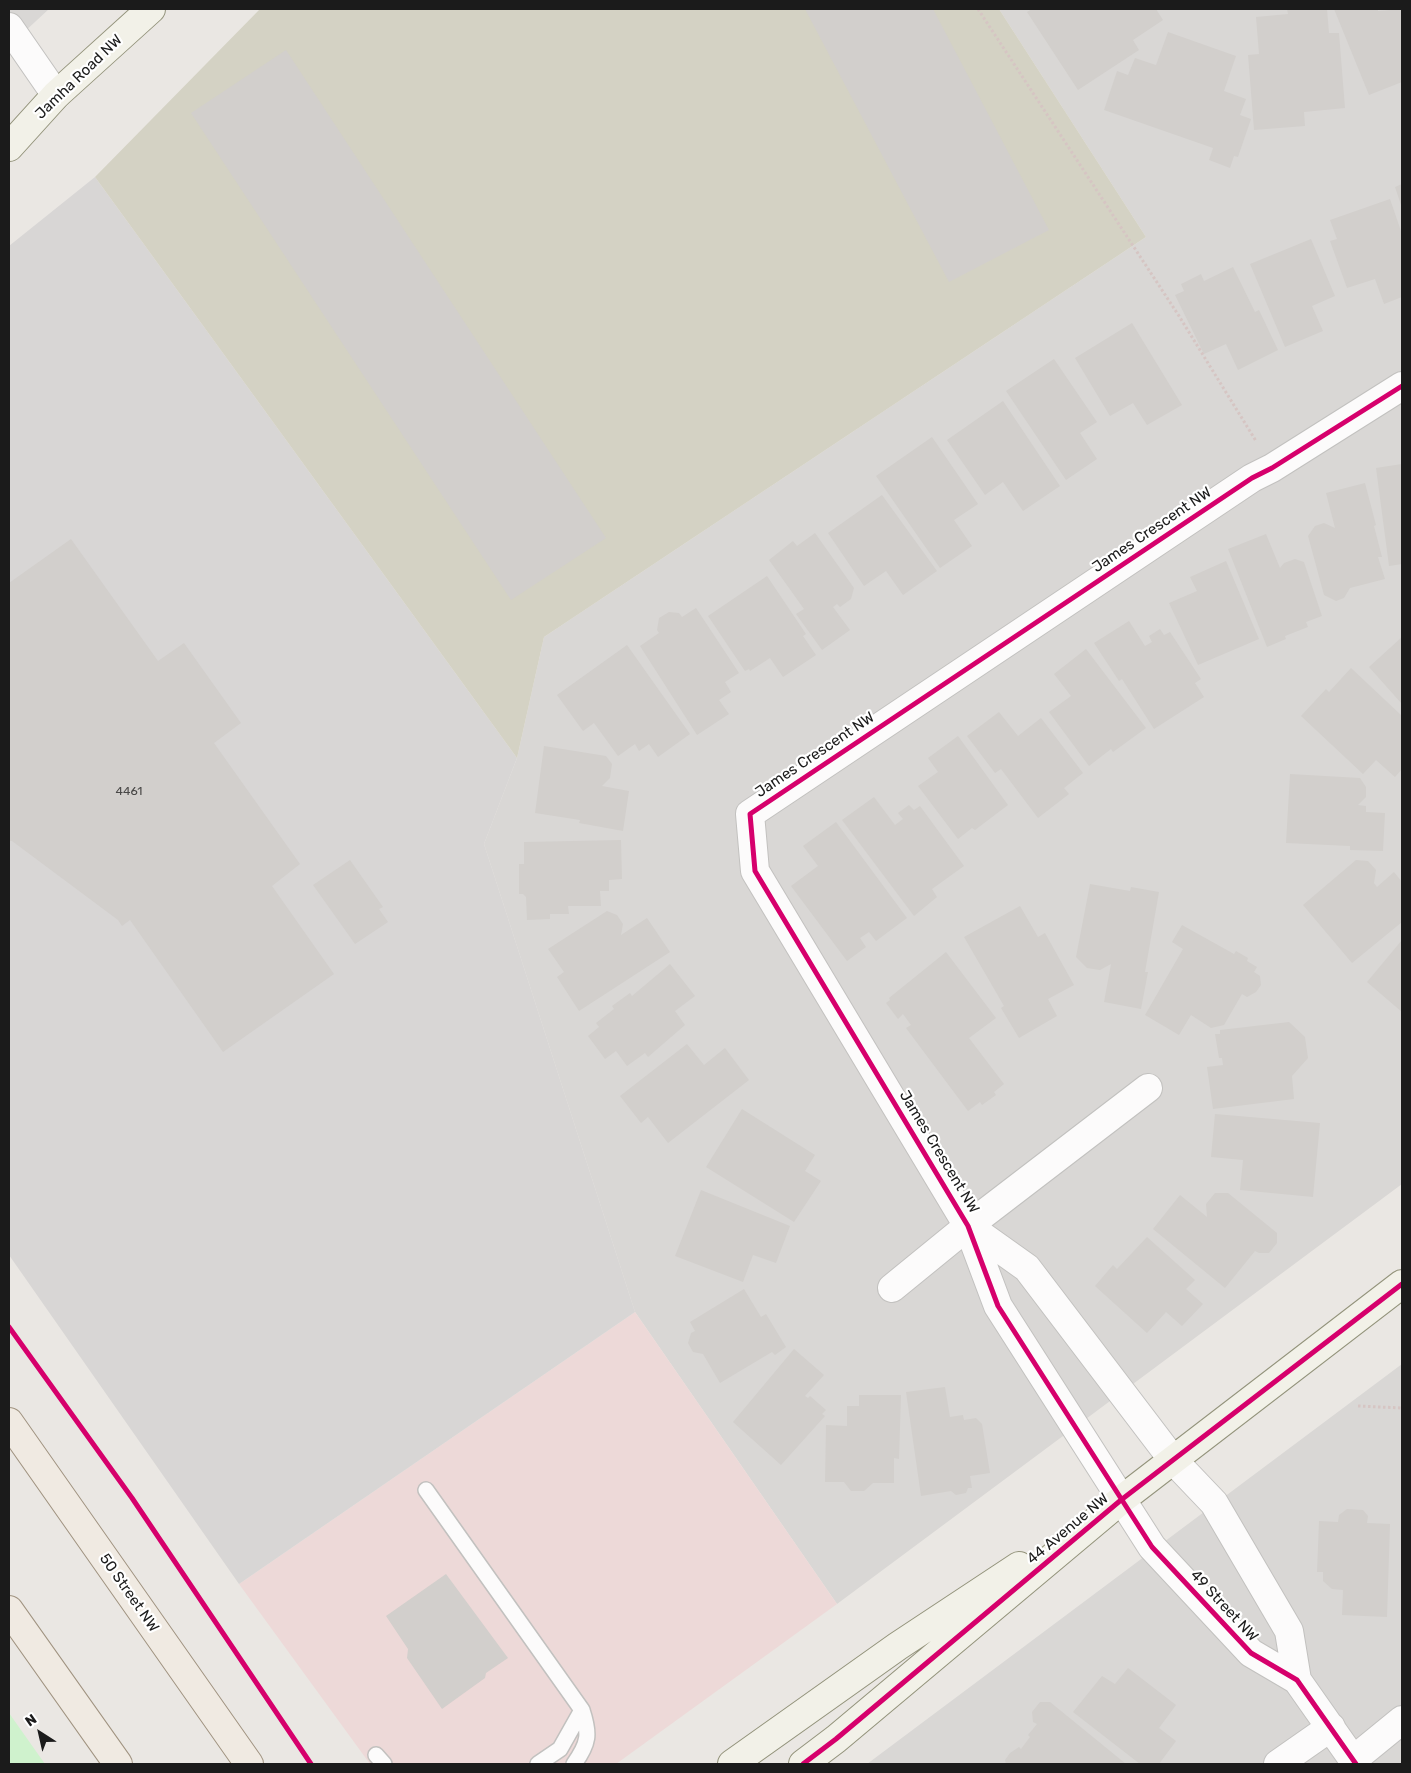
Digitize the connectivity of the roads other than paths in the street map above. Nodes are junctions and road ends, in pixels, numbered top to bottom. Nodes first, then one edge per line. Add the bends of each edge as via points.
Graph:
1 (152, 9) edge
2 (9, 27) edge
3 (56, 95) junction
4 (9, 147) edge
5 (1402, 386) edge
6 (1148, 1088) dead end
7 (968, 1226) junction
8 (1402, 1284) edge
9 (892, 1288) dead end
10 (9, 1422) edge
11 (1173, 1460) junction
12 (426, 1490) dead end
13 (1121, 1500) junction
14 (9, 1610) edge
15 (1297, 1680) junction
16 (582, 1710) junction
17 (1402, 1720) edge
18 (1331, 1727) junction
19 (1354, 1762) edge
20 (118, 1764) edge
21 (249, 1764) edge
22 (538, 1764) edge
23 (574, 1764) edge
24 (732, 1764) edge
25 (803, 1764) edge
26 (1278, 1764) edge

1 - 3 street, Jamha Road NW
2 - 3 street
3 - 4 street, Jamha Road NW
5 - 7 street, James Crescent NW via 1252,478 750,814 755,871
6 - 7 street, James Crescent NW
7 - 9 street, James Crescent NW
7 - 11 street, James Crescent NW via 1027,1268
7 - 13 street, James Crescent NW via 998,1306
8 - 11 street, 44 Avenue NW
10 - 21 main road, 50 Street NW
11 - 13 street, 44 Avenue NW
11 - 15 street, 49 Street NW via 1214,1503 1289,1631
12 - 16 lane
13 - 15 street, 49 Street NW via 1152,1548 1251,1653
13 - 24 street, 44 Avenue NW via 898,1646
13 - 25 street, 44 Avenue NW
14 - 20 main road
15 - 18 street, 49 Street NW
16 - 22 lane via 560,1749
16 - 23 lane via 588,1728 585,1749
17 - 19 street, 49 Street NW
18 - 19 street, 49 Street NW
18 - 26 street

